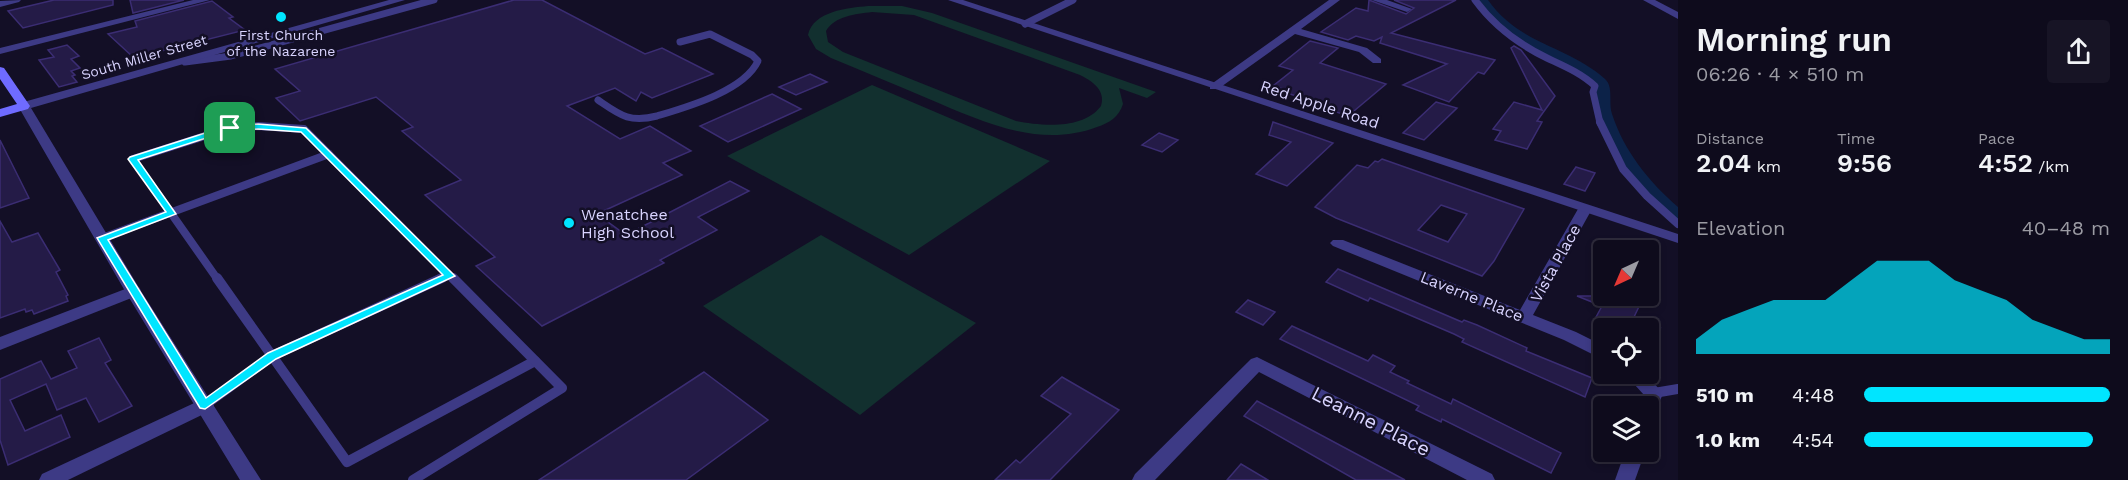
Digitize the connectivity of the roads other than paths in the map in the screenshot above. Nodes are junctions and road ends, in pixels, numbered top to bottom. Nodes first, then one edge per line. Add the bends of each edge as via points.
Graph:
1 (16, 0) edge
2 (205, 0) edge
3 (400, 0) edge
4 (434, 0) edge
5 (953, 0) edge
6 (1073, 0) edge
7 (1335, 0) edge
8 (1377, 0) edge
9 (1475, 0) edge
10 (1648, 0) edge
11 (0, 4) edge
12 (1407, 9) dead end
13 (1678, 16) edge
14 (1025, 24) junction
15 (1293, 30) junction
16 (680, 42) dead end
17 (0, 51) edge
18 (1377, 61) dead end
19 (183, 62) junction
20 (0, 70) edge
21 (1214, 87) junction
22 (598, 100) dead end
23 (24, 106) junction
24 (0, 113) edge
25 (329, 154) junction
26 (1585, 209) junction
27 (172, 214) junction
28 (1678, 224) edge
29 (102, 238) junction
30 (1678, 239) edge
31 (1338, 243) dead end
32 (449, 276) junction
33 (133, 291) junction
34 (1524, 317) junction
35 (0, 344) edge
36 (1593, 348) edge
37 (272, 356) junction
38 (535, 361) junction
39 (1678, 389) edge
40 (1659, 398) edge
41 (205, 405) junction
42 (1631, 462) edge
43 (50, 480) edge
44 (251, 480) edge
45 (413, 480) edge
46 (1142, 480) edge
47 (1485, 480) edge
48 (1625, 480) edge

1 - 11 street
2 - 17 street
3 - 19 street, South Miller Street
4 - 19 lane via 231,56
5 - 14 street, Red Apple Road
6 - 14 lane
7 - 15 street
8 - 12 street
9 - 28 lane via 1498,29 1595,86 1599,120 1623,169
10 - 13 street
14 - 21 street, Red Apple Road
15 - 18 street via 1363,50
15 - 21 street
16 - 22 lane via 710,34 752,55 758,62 754,71 739,83 646,119 628,118
19 - 23 street, South Miller Street
20 - 23 main road
21 - 26 street, Red Apple Road
23 - 24 main road, South Miller Street
23 - 29 street
25 - 27 lane
25 - 27 lane via 304,129 258,126 230,128 133,159
25 - 32 lane
26 - 30 street, Red Apple Road
26 - 34 street, Vista Place
27 - 29 lane
27 - 37 lane
29 - 33 street
31 - 34 street, Laverne Place
32 - 37 lane
32 - 38 lane
33 - 35 street
33 - 41 street
34 - 36 street, Laverne Place
37 - 38 lane via 347,462
37 - 41 lane
38 - 45 lane via 562,388
39 - 40 lane
41 - 43 street
41 - 44 street
42 - 48 street
46 - 47 street, Leanne Place via 1257,363

